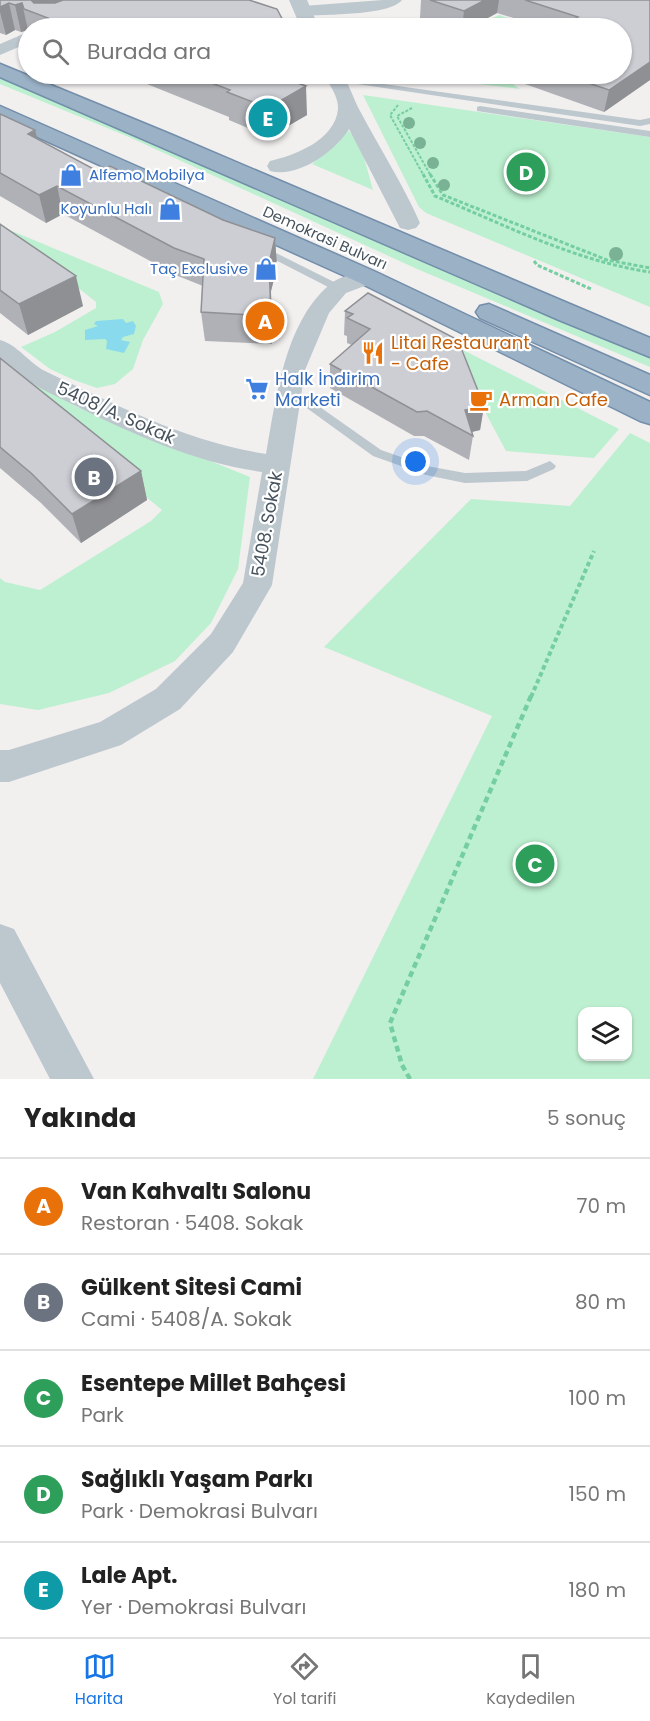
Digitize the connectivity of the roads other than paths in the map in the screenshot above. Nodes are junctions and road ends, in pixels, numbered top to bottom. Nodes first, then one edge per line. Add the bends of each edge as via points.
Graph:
1 (395, 0) edge
2 (298, 16) edge
3 (18, 43) edge
4 (0, 51) edge
5 (18, 59) edge
6 (0, 70) edge
7 (18, 77) edge
8 (34, 84) edge
9 (78, 84) edge
10 (340, 88) edge
11 (0, 92) edge
12 (0, 112) edge
13 (650, 122) edge
14 (650, 134) edge
15 (278, 166) junction
16 (408, 223) junction
17 (248, 243) edge
18 (367, 277) junction
19 (338, 288) junction
20 (650, 327) edge
21 (0, 348) edge
22 (650, 348) edge
23 (650, 386) edge
24 (290, 390) junction
25 (650, 414) edge
26 (277, 465) junction
27 (550, 466) dead end
28 (0, 766) edge
29 (0, 943) edge
30 (73, 1079) edge

1 - 2 street
3 - 4 street
4 - 5 highway
6 - 7 highway, Demokrasi Bulvarı
8 - 22 highway, Demokrasi Bulvarı
9 - 15 highway
10 - 13 lane
10 - 14 lane
10 - 15 street via 343,126 318,151
10 - 16 street
11 - 23 highway, Demokrasi Bulvarı
12 - 18 highway
15 - 16 highway
16 - 20 highway
17 - 19 lane
18 - 19 street, 5408. Sokak
18 - 25 highway
19 - 24 street, 5408. Sokak via 318,311 293,370
21 - 26 street, 5408/A. Sokak via 31,374 131,423 230,459
24 - 26 street, 5408. Sokak
24 - 27 lane via 377,453 426,470 465,478 527,476
26 - 28 street, 5408. Sokak via 257,585 222,643 168,699 109,734
29 - 30 street

